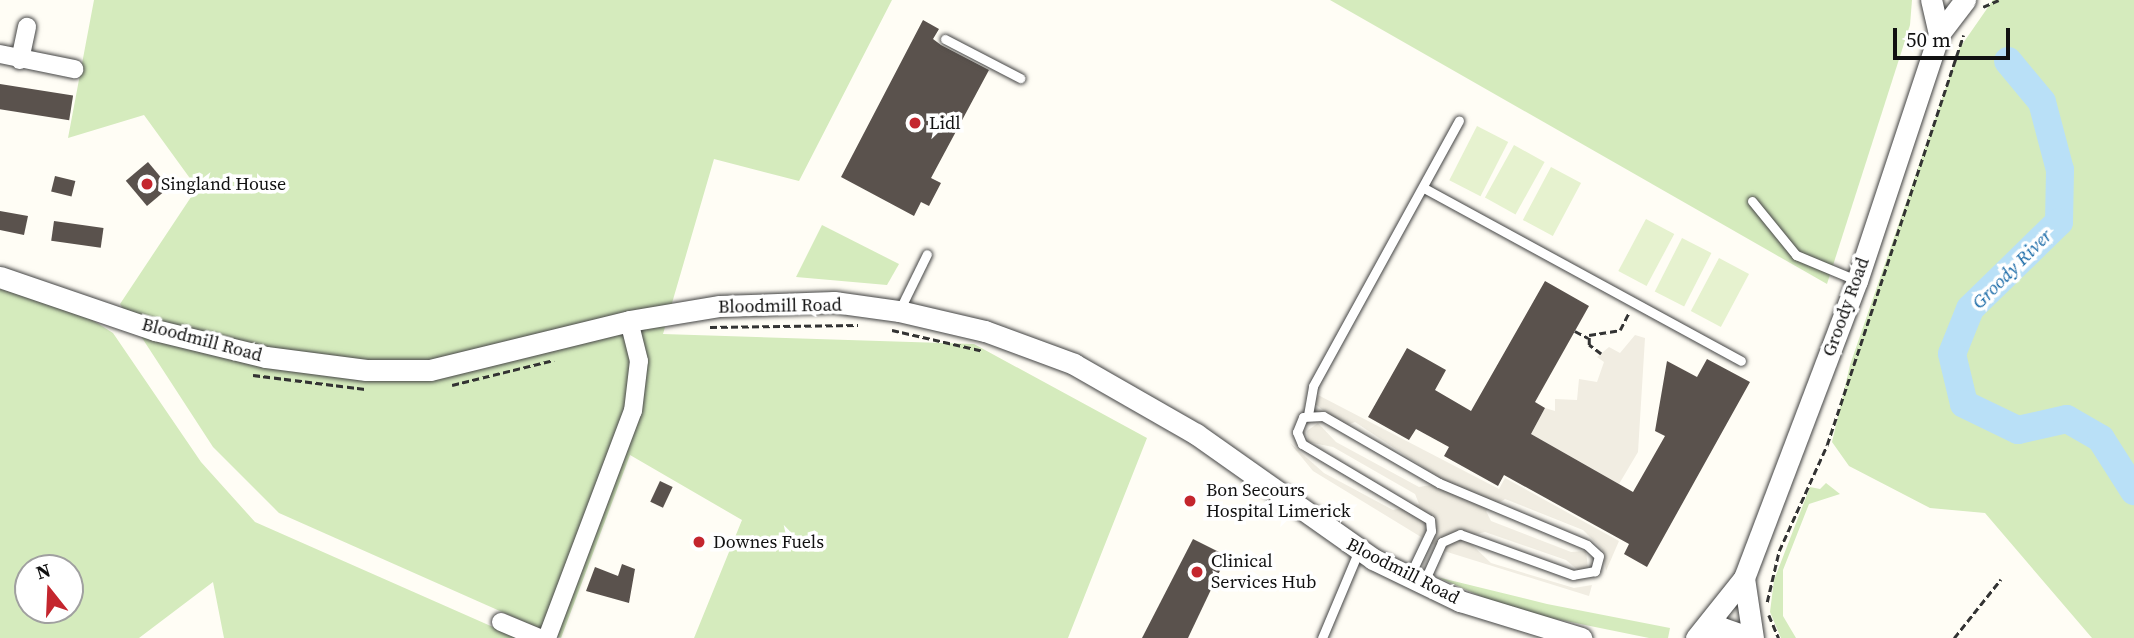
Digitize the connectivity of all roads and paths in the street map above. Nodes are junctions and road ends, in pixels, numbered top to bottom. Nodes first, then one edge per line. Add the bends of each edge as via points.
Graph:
1 (1931, 0) edge
2 (1999, 0) edge
3 (1970, 8) edge
4 (27, 27) dead end
5 (1966, 29) dead end
6 (1939, 34) junction
7 (946, 39) dead end
8 (0, 54) edge
9 (20, 60) junction
10 (74, 69) dead end
11 (1020, 78) dead end
12 (1459, 120) dead end
13 (1424, 188) junction
14 (1752, 201) dead end
15 (927, 254) dead end
16 (0, 277) edge
17 (1857, 281) junction
18 (1648, 310) junction
19 (899, 311) junction
20 (629, 321) junction
21 (870, 325) dead end
22 (704, 327) dead end
23 (883, 328) dead end
24 (1575, 331) dead end
25 (1588, 338) junction
26 (1601, 354) dead end
27 (999, 355) dead end
28 (567, 356) dead end
29 (1741, 361) dead end
30 (253, 375) dead end
31 (447, 385) dead end
32 (370, 389) dead end
33 (1308, 415) junction
34 (1359, 550) junction
35 (1744, 578) junction
36 (2001, 579) dead end
37 (1416, 581) junction
38 (501, 622) dead end
39 (539, 638) edge
40 (548, 638) edge
41 (1322, 638) edge
42 (1581, 638) edge
43 (1697, 638) edge
44 (1752, 638) edge
45 (1779, 638) edge
46 (1954, 638) edge

1 - 6 street
2 - 3 path
3 - 6 street
4 - 9 street
5 - 45 path via 1827,445 1779,551 1766,606
6 - 17 street, Groody Road
7 - 11 lane
8 - 9 street
9 - 10 street
12 - 13 lane
13 - 18 lane
13 - 33 lane via 1313,386
14 - 17 lane via 1796,255
15 - 19 lane
16 - 20 street, Bloodmill Road via 155,330 266,357 366,370 430,370
17 - 35 street, Groody Road
18 - 25 path via 1629,313 1620,330 1596,331
18 - 29 lane
19 - 20 street, Bloodmill Road via 834,302 753,304
19 - 34 street, Bloodmill Road via 985,331 1136,395
20 - 40 street via 639,361 633,411
21 - 22 path
23 - 27 path
24 - 25 path
25 - 26 path
28 - 31 path
30 - 32 path
33 - 37 lane via 1297,425 1302,444 1430,520 1432,531
33 - 37 lane via 1323,416 1440,483 1587,545 1599,556 1595,570 1573,575 1460,534 1442,542
34 - 37 street, Bloodmill Road
34 - 41 lane
35 - 43 street
35 - 44 street
36 - 46 path
37 - 42 street, Bloodmill Road
38 - 39 street
43 - 44 street via 1722,628

